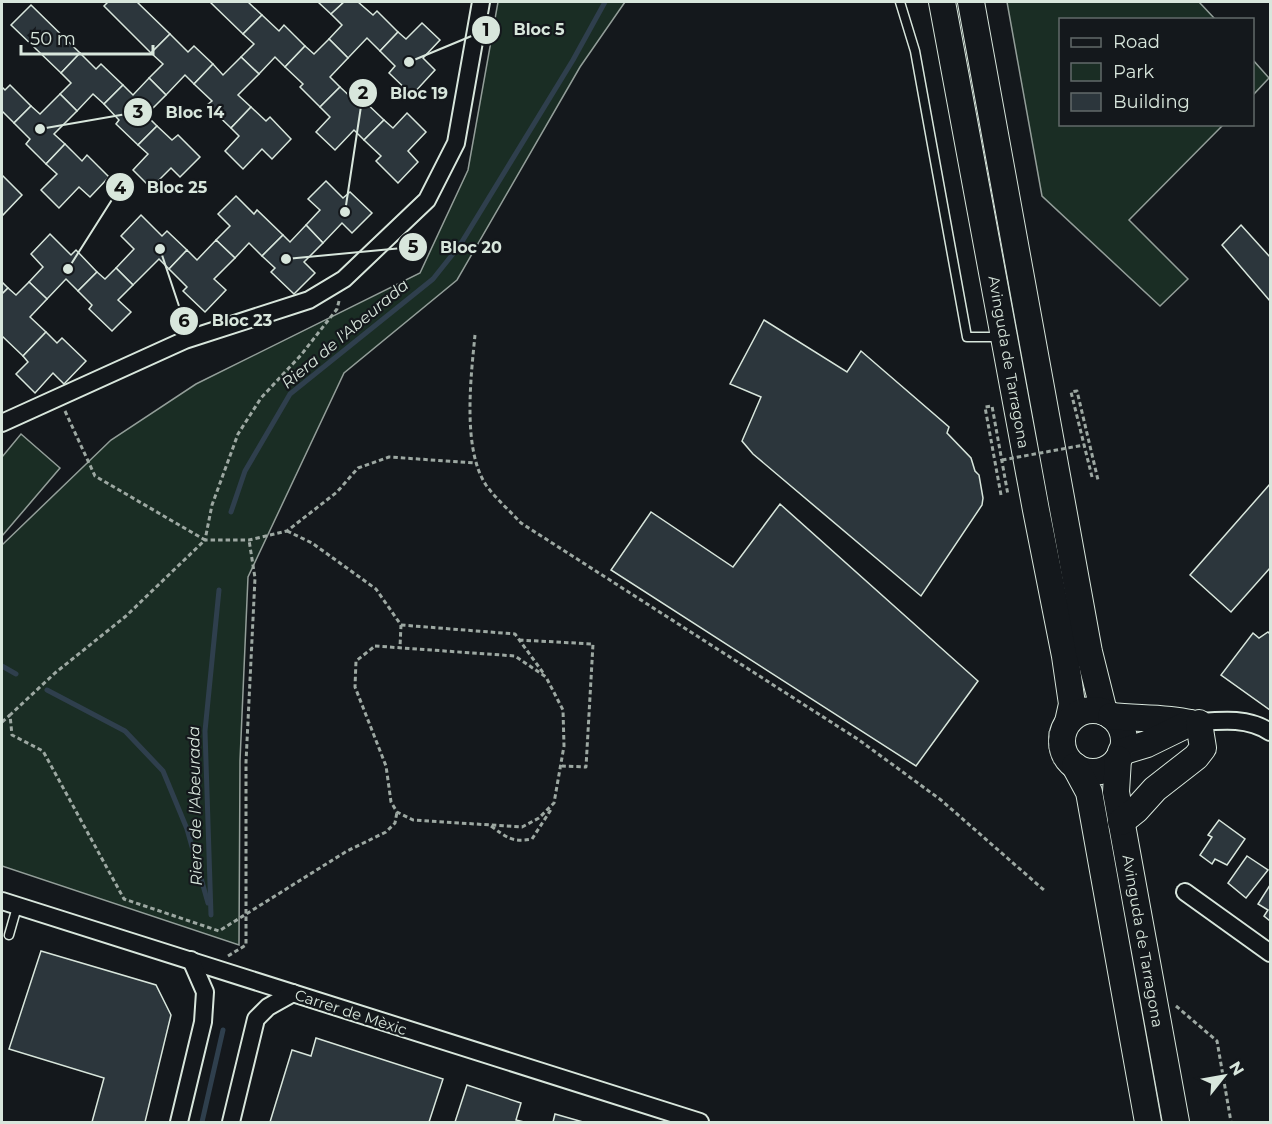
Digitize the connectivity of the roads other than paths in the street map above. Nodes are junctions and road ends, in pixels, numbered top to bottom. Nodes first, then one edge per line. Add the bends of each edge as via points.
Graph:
1 (480, 2) edge
2 (900, 2) edge
3 (942, 2) edge
4 (971, 2) edge
5 (1004, 337) junction
6 (2, 423) edge
7 (1108, 714) junction
8 (1068, 722) junction
9 (1195, 723) junction
10 (1270, 732) edge
11 (1120, 756) junction
12 (1076, 766) junction
13 (1121, 822) junction
14 (1185, 892) dead end
15 (9, 904) edge
16 (9, 935) dead end
17 (1270, 953) edge
18 (191, 960) junction
19 (293, 993) junction
20 (179, 1122) edge
21 (231, 1122) edge
22 (700, 1122) edge
23 (1148, 1122) edge
24 (1176, 1122) edge

1 - 6 street via 456,143 428,200 344,279 309,300 185,340
2 - 5 lane via 915,51 967,337
3 - 5 main road, Avinguda de Tarragona
4 - 7 main road, Avinguda de Tarragona via 1089,652
5 - 8 main road, Avinguda de Tarragona via 1065,656 1072,704
7 - 8 main road via 1085,711
7 - 9 main road
7 - 11 main road via 1123,732
8 - 12 main road via 1063,746
9 - 10 street via 1235,720
9 - 11 main road
9 - 13 main road via 1203,748
11 - 12 main road via 1106,769 1085,770
11 - 13 main road, Avinguda de Tarragona via 1116,792
12 - 23 main road, Avinguda de Tarragona via 1089,792
13 - 24 main road, Avinguda de Tarragona
14 - 17 street
15 - 16 lane
15 - 18 street, Carrer de Mèxic
18 - 19 street, Carrer de Mèxic
18 - 20 street via 204,992 203,1022
19 - 21 street via 256,1019
19 - 22 street, Carrer de Mèxic

